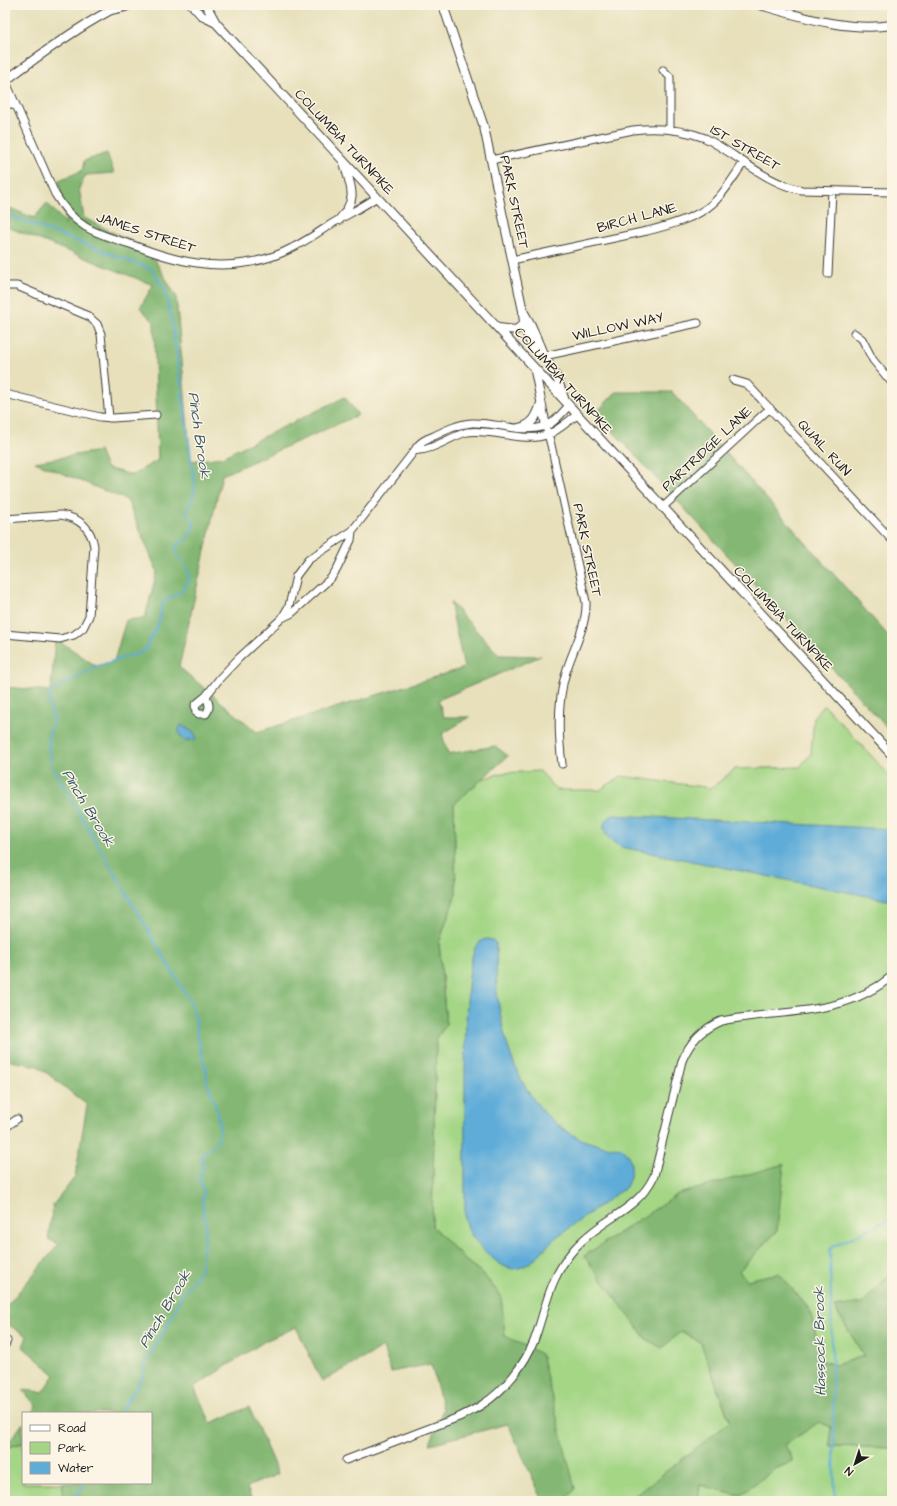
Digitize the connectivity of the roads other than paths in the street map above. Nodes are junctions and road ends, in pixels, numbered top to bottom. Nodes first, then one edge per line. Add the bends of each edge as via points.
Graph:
1 (129, 5) edge
2 (192, 5) edge
3 (443, 5) edge
4 (760, 5) edge
5 (208, 6) edge
6 (113, 8) edge
7 (216, 23) junction
8 (892, 25) edge
9 (663, 70) dead end
10 (5, 80) edge
11 (5, 101) edge
12 (17, 108) junction
13 (670, 129) junction
14 (492, 160) junction
15 (343, 161) junction
16 (744, 162) junction
17 (832, 191) junction
18 (892, 192) edge
19 (377, 197) junction
20 (339, 220) junction
21 (512, 260) junction
22 (828, 274) dead end
23 (5, 286) edge
24 (523, 311) junction
25 (698, 323) dead end
26 (524, 324) junction
27 (498, 328) junction
28 (854, 333) dead end
29 (544, 356) junction
30 (535, 370) junction
31 (733, 380) dead end
32 (892, 383) edge
33 (5, 394) edge
34 (542, 401) junction
35 (567, 404) junction
36 (770, 408) junction
37 (156, 415) dead end
38 (577, 415) junction
39 (109, 418) junction
40 (546, 426) junction
41 (519, 428) junction
42 (549, 435) junction
43 (415, 450) junction
44 (662, 508) junction
45 (5, 519) edge
46 (352, 531) junction
47 (892, 540) edge
48 (282, 618) junction
49 (5, 634) edge
50 (206, 696) dead end
51 (892, 756) edge
52 (562, 764) dead end
53 (892, 976) edge
54 (17, 1119) dead end
55 (5, 1128) edge
56 (346, 1460) dead end

1 - 6 main road
2 - 7 main road, COLUMBIA TURNPIKE via 202,16
3 - 14 main road, PARK STREET via 479,110
4 - 8 main road via 835,23 870,27
5 - 7 main road, COLUMBIA TURNPIKE
6 - 10 main road
7 - 15 main road, COLUMBIA TURNPIKE
9 - 13 street via 670,77
10 - 12 street, JAMES STREET
11 - 12 street
12 - 20 street, JAMES STREET via 62,206 84,227 113,239 186,262 229,264 277,255
13 - 14 street, 1ST STREET via 633,130
13 - 16 street, 1ST STREET via 705,138
14 - 21 main road, PARK STREET
15 - 19 main road, COLUMBIA TURNPIKE
15 - 20 main road via 352,195 346,212
16 - 17 street, 1ST STREET via 788,187
16 - 21 street, BIRCH LANE via 712,205 695,215 647,231
17 - 18 street, 1ST STREET
17 - 22 street
19 - 20 street, JAMES STREET
19 - 27 main road, COLUMBIA TURNPIKE
21 - 24 main road, PARK STREET
23 - 39 street via 12,285 24,289 88,316 97,324 101,334
24 - 26 main road
24 - 29 main road, PARK STREET
25 - 29 street, WILLOW WAY
26 - 27 main road via 516,330
26 - 29 main road via 534,349 539,355
27 - 30 main road, COLUMBIA TURNPIKE
28 - 32 street via 862,339 873,360
29 - 35 main road, PARK STREET via 557,378
30 - 34 main road
30 - 35 main road, COLUMBIA TURNPIKE
31 - 36 street, QUAIL RUN via 747,384
33 - 39 street
34 - 40 main road
34 - 41 main road via 538,414 531,423
35 - 38 main road, COLUMBIA TURNPIKE
35 - 40 street via 552,423
36 - 44 street, PARTRIDGE LANE
36 - 47 street, QUAIL RUN
37 - 39 street
38 - 42 street
38 - 44 main road, COLUMBIA TURNPIKE
40 - 41 street
40 - 42 street, PARK STREET
41 - 43 street via 465,424 423,441
42 - 43 street via 527,437 467,432 422,451
42 - 52 street, PARK STREET via 586,611 563,683 559,724
43 - 46 street
44 - 51 main road, COLUMBIA TURNPIKE
45 - 49 street via 61,515 75,519 87,528 94,546 89,616 83,628 68,638 60,639
46 - 48 street via 351,540 331,578 292,613
46 - 48 street via 308,560 296,576
48 - 50 street via 239,658
53 - 56 street via 871,991 843,1003 721,1021 697,1036 682,1061 650,1184 636,1202 586,1236 566,1258 552,1283 528,1355 512,1377 493,1397 475,1409
54 - 55 street

